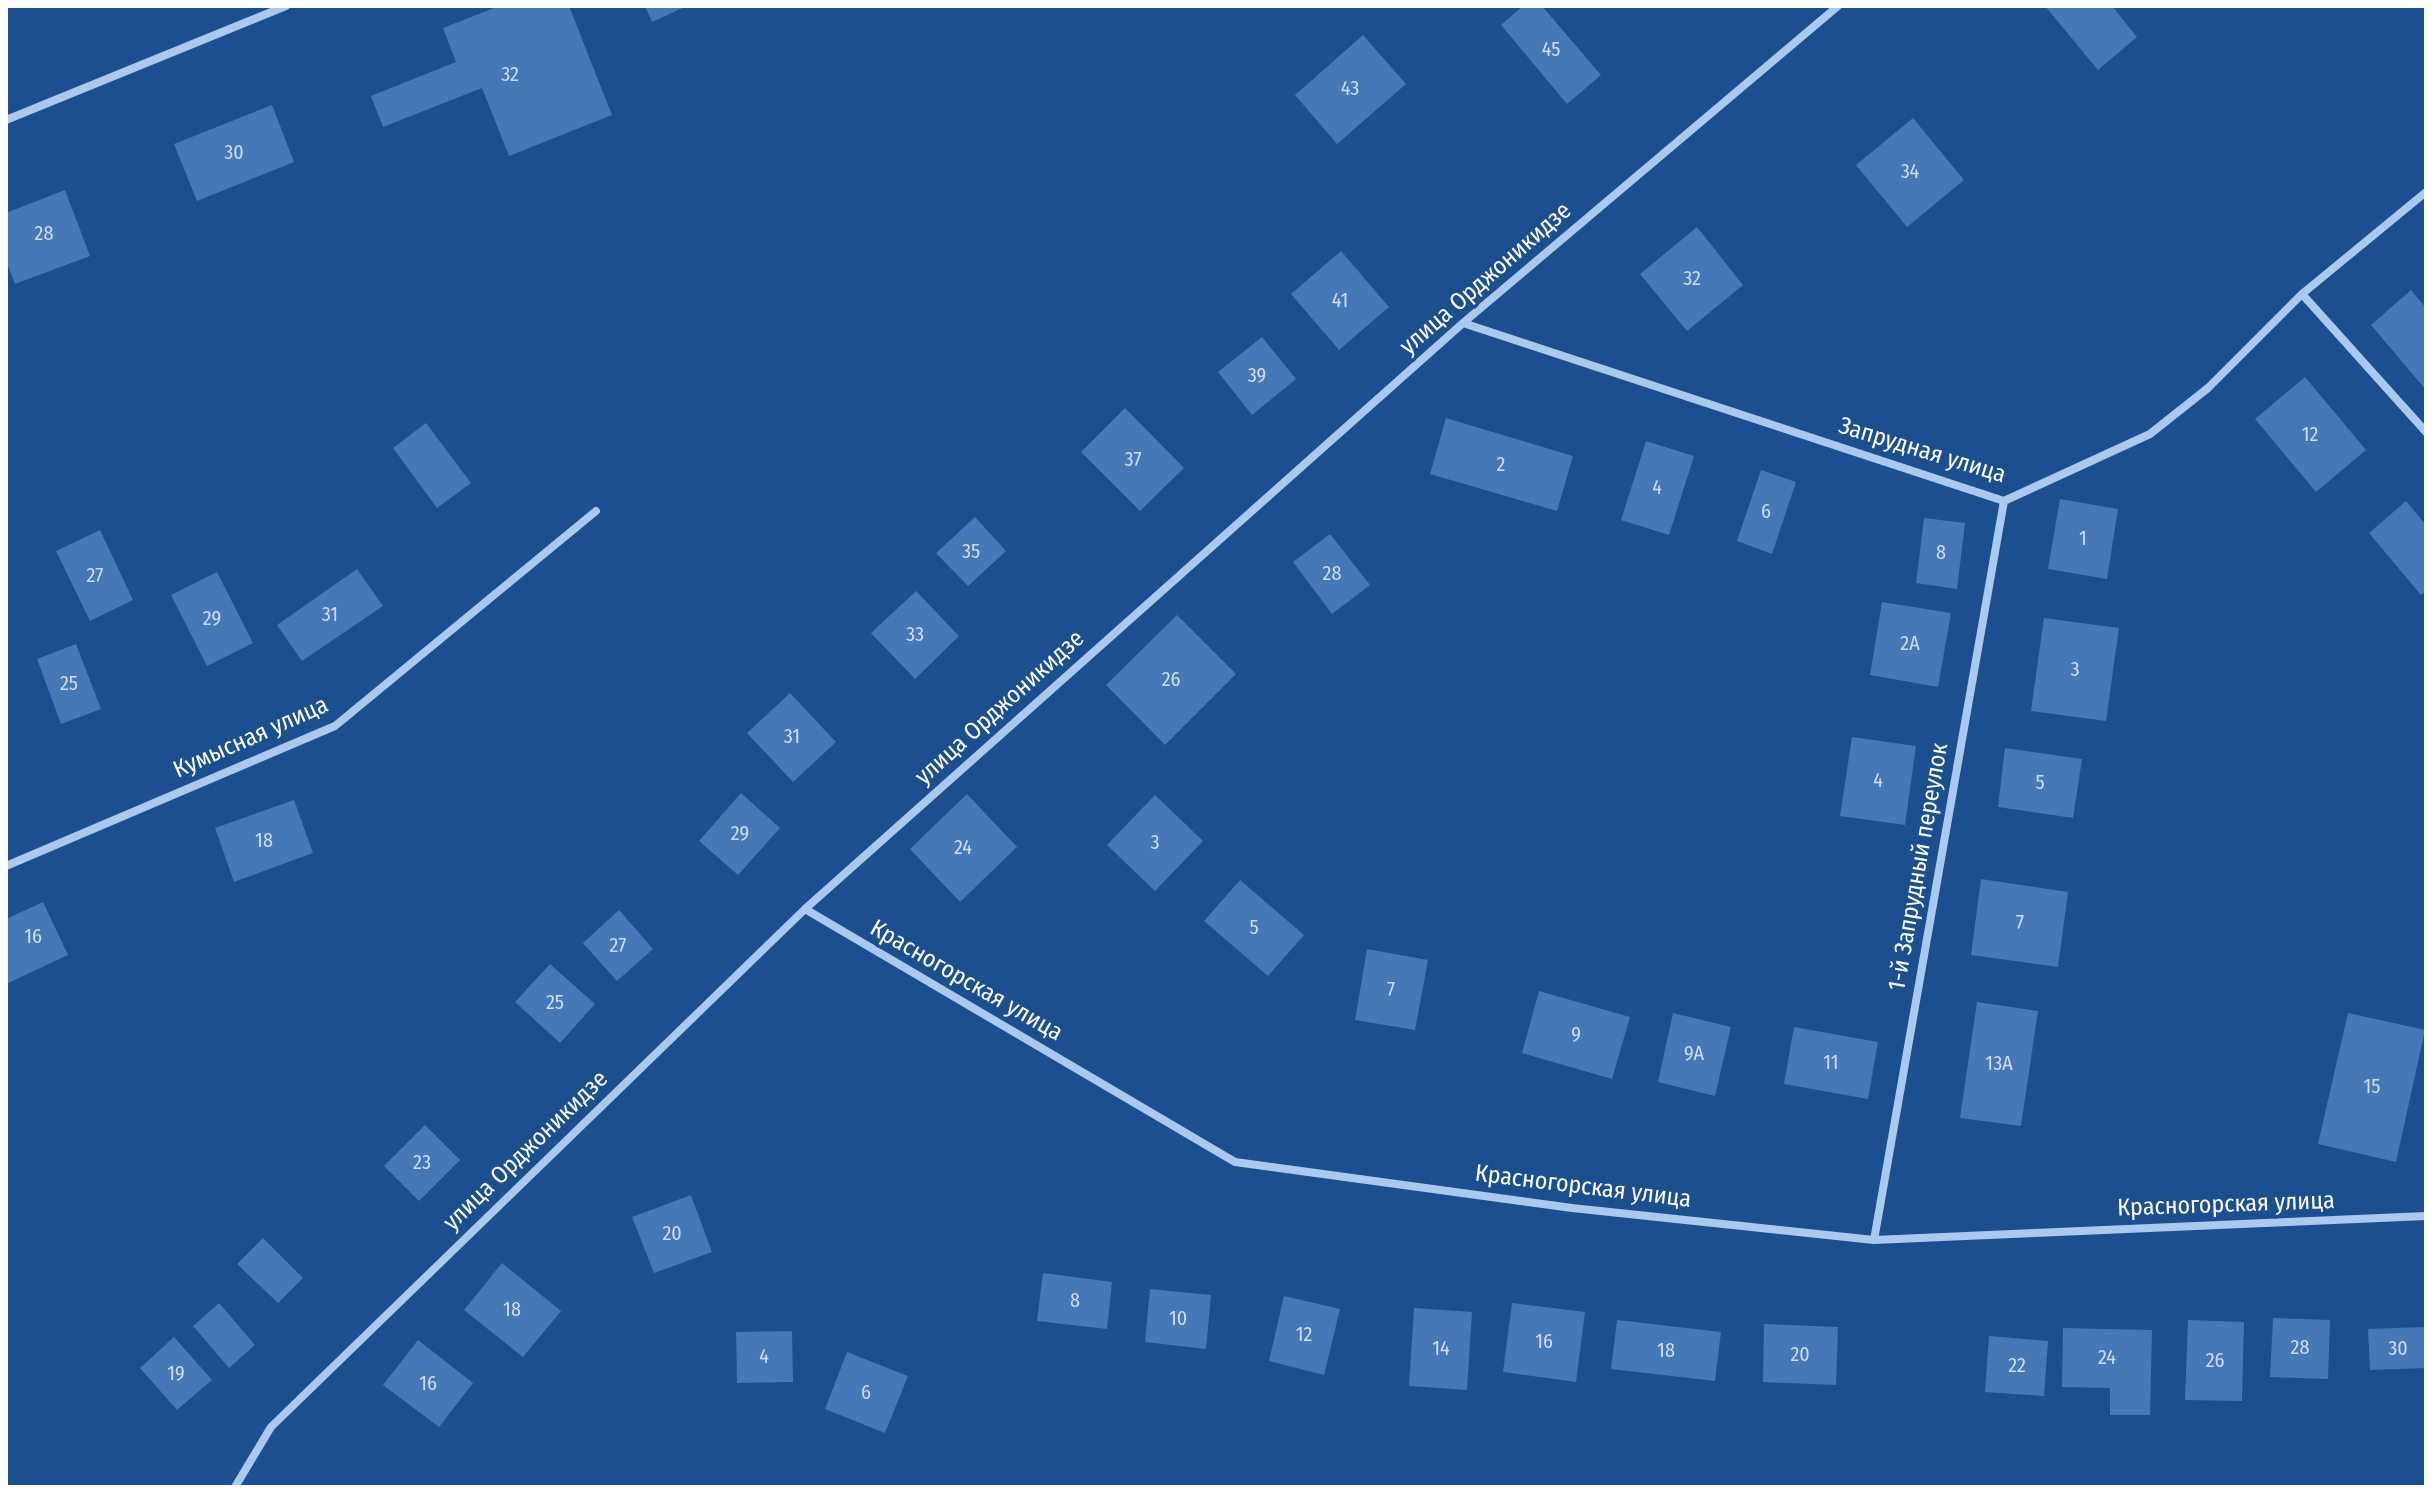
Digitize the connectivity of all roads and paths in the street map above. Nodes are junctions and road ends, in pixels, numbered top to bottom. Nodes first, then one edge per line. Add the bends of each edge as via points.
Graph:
1 (286, 6) edge
2 (1838, 6) edge
3 (6, 120) edge
4 (2426, 192) edge
5 (2302, 294) junction
6 (1463, 323) junction
7 (2426, 432) edge
8 (2004, 501) junction
9 (596, 511) dead end
10 (6, 866) edge
11 (805, 909) junction
12 (2426, 1216) edge
13 (1874, 1240) junction
14 (235, 1487) edge

1 - 3 street
2 - 6 street, улица Орджоникидзе
4 - 5 street, Запрудная улица
5 - 7 street
5 - 8 street, Запрудная улица via 2208,388 2150,434
6 - 8 street, Запрудная улица
6 - 11 street, улица Орджоникидзе
8 - 13 street, 1-й Запрудный переулок
9 - 10 street, Кумысная улица via 335,726
11 - 13 street, Красногорская улица via 1235,1162 1572,1208
11 - 14 street, улица Орджоникидзе via 271,1427
12 - 13 street, Красногорская улица

